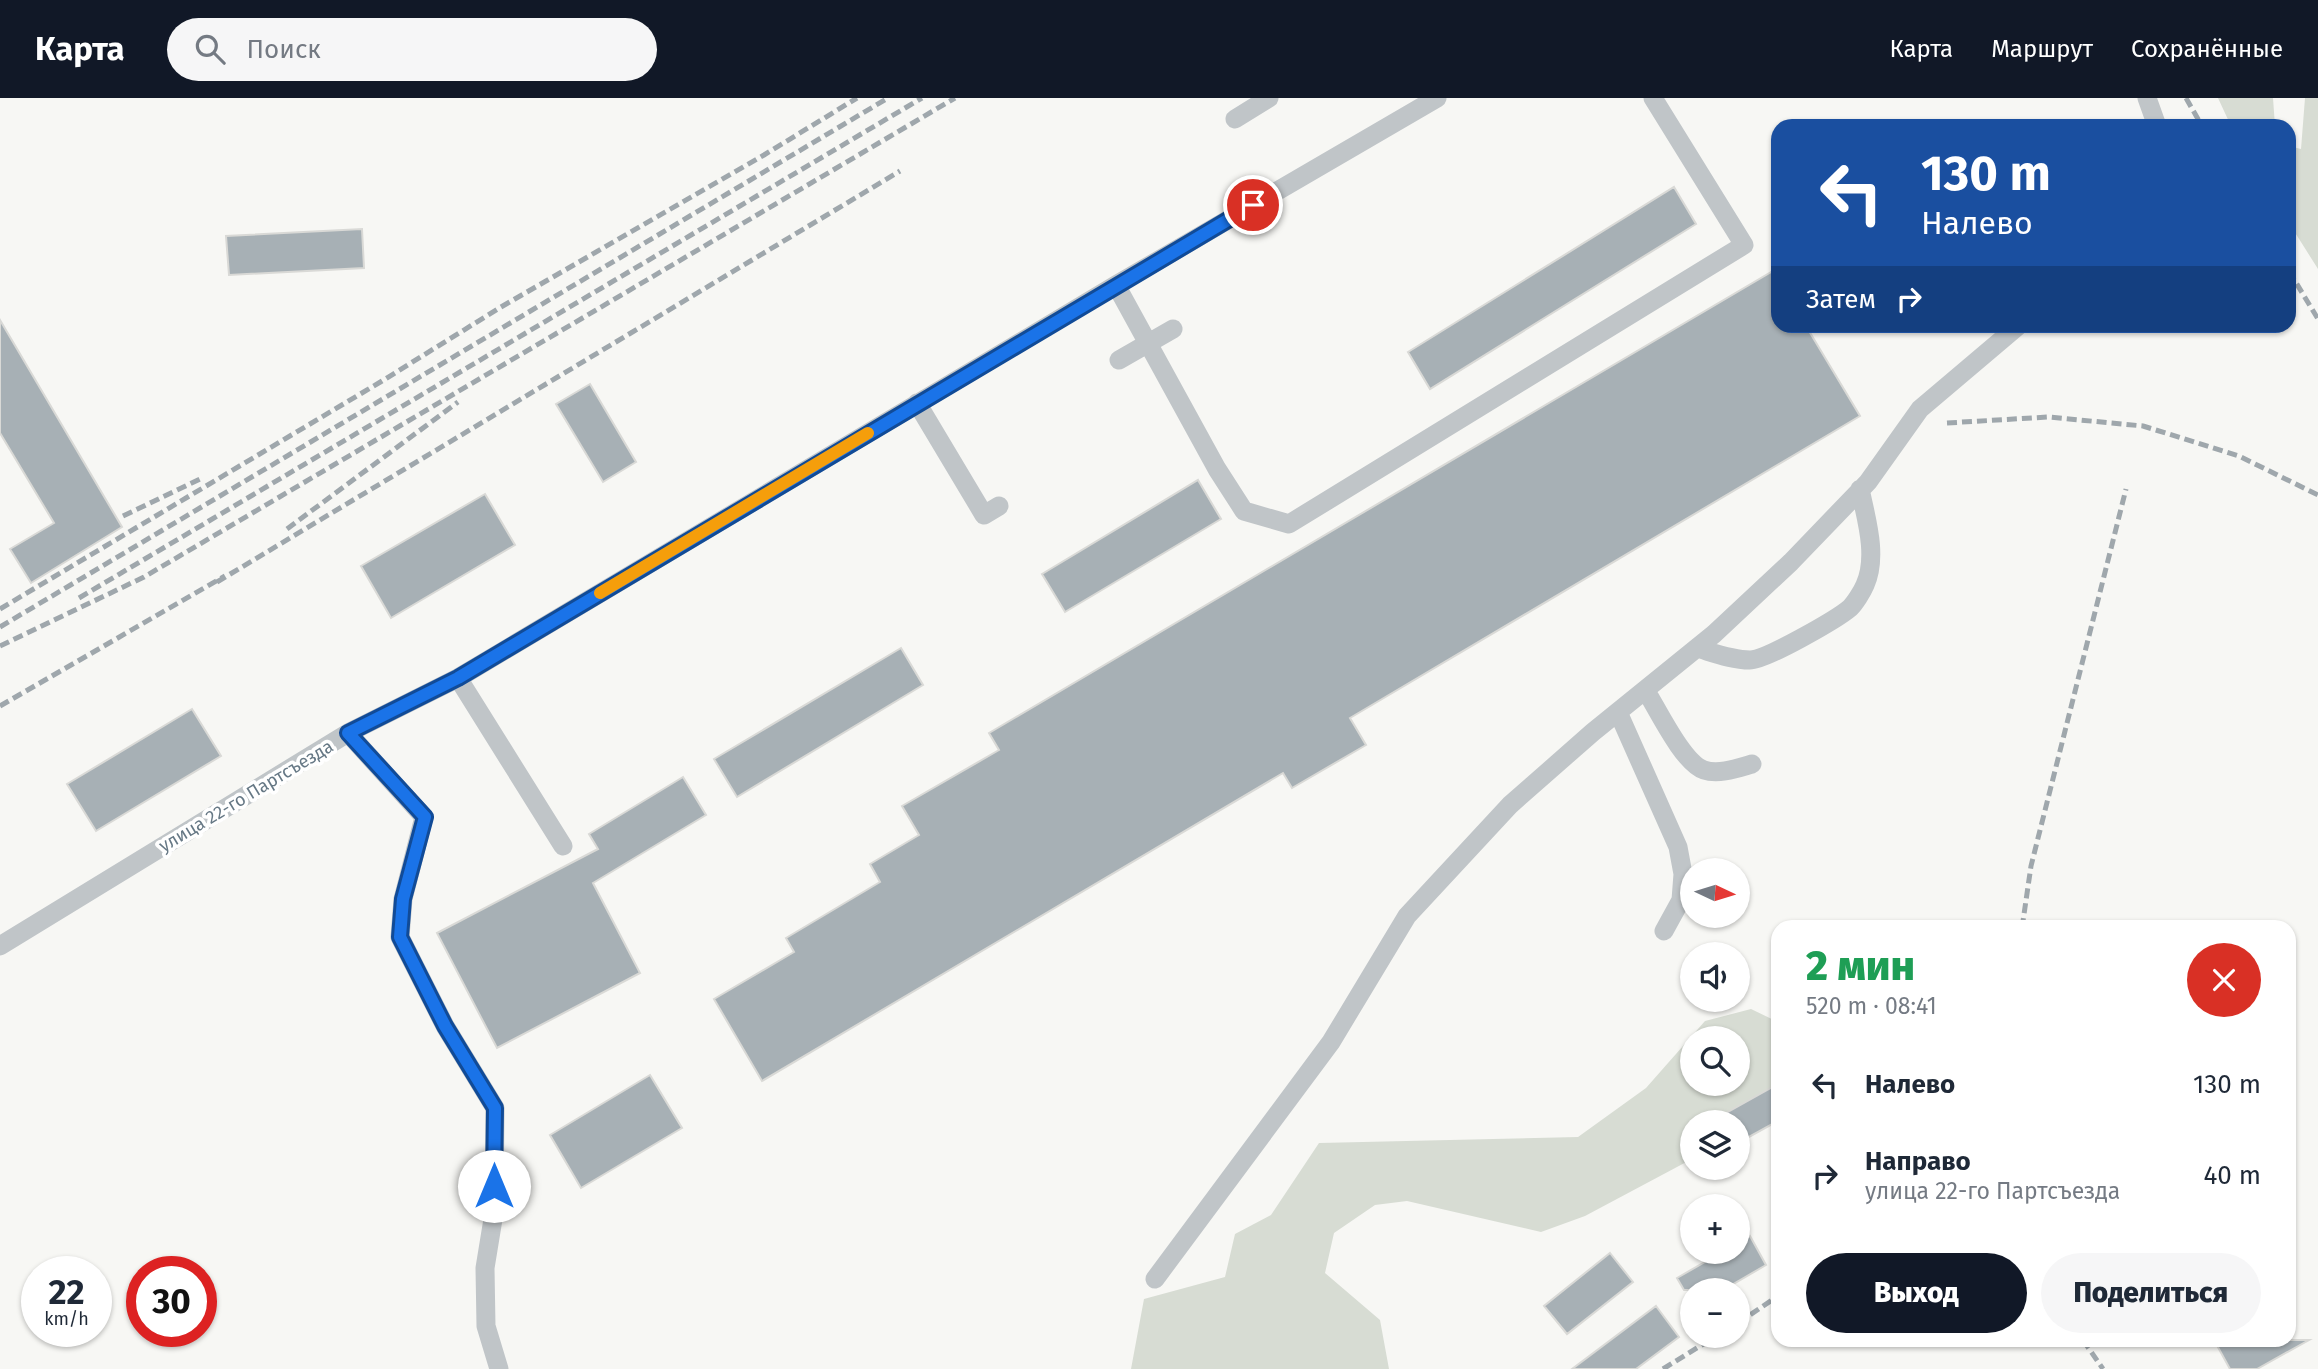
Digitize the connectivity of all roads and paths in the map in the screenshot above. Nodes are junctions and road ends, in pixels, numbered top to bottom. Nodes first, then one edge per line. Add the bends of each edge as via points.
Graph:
1 (1269, 98) edge
2 (1437, 98) edge
3 (1653, 98) edge
4 (2147, 98) edge
5 (1235, 119) dead end
6 (2154, 119) edge
7 (1116, 285) junction
8 (1173, 329) dead end
9 (2010, 333) edge
10 (1147, 343) junction
11 (1119, 360) dead end
12 (917, 403) junction
13 (1860, 489) junction
14 (999, 506) dead end
15 (1697, 648) junction
16 (458, 678) junction
17 (1646, 691) junction
18 (1618, 712) junction
19 (348, 733) junction
20 (1752, 764) dead end
21 (563, 846) dead end
22 (1664, 931) dead end
23 (0, 946) edge
24 (1155, 1279) dead end
25 (499, 1369) edge

1 - 5 street
2 - 7 street, улица 22-го Партсъезда
3 - 10 street via 1744,245 1289,524 1244,511
4 - 6 street
7 - 10 street
7 - 12 street, улица 22-го Партсъезда
8 - 10 street
9 - 13 street via 1920,409
10 - 11 street
12 - 14 street via 963,463 984,515
12 - 16 street, улица 22-го Партсъезда
13 - 15 street via 1791,562
13 - 15 street via 1870,558 1866,584 1851,607 1768,657 1740,659
15 - 17 street
16 - 19 street, улица 22-го Партсъезда
16 - 21 street
17 - 18 street
17 - 20 street via 1691,763 1720,771
18 - 22 street via 1678,847 1684,874 1681,900
18 - 24 street via 1510,805 1407,916 1331,1042
19 - 23 street, улица 22-го Партсъезда
19 - 25 street via 425,817 403,899 400,937 445,1026 495,1108 494,1213 485,1280 486,1326

